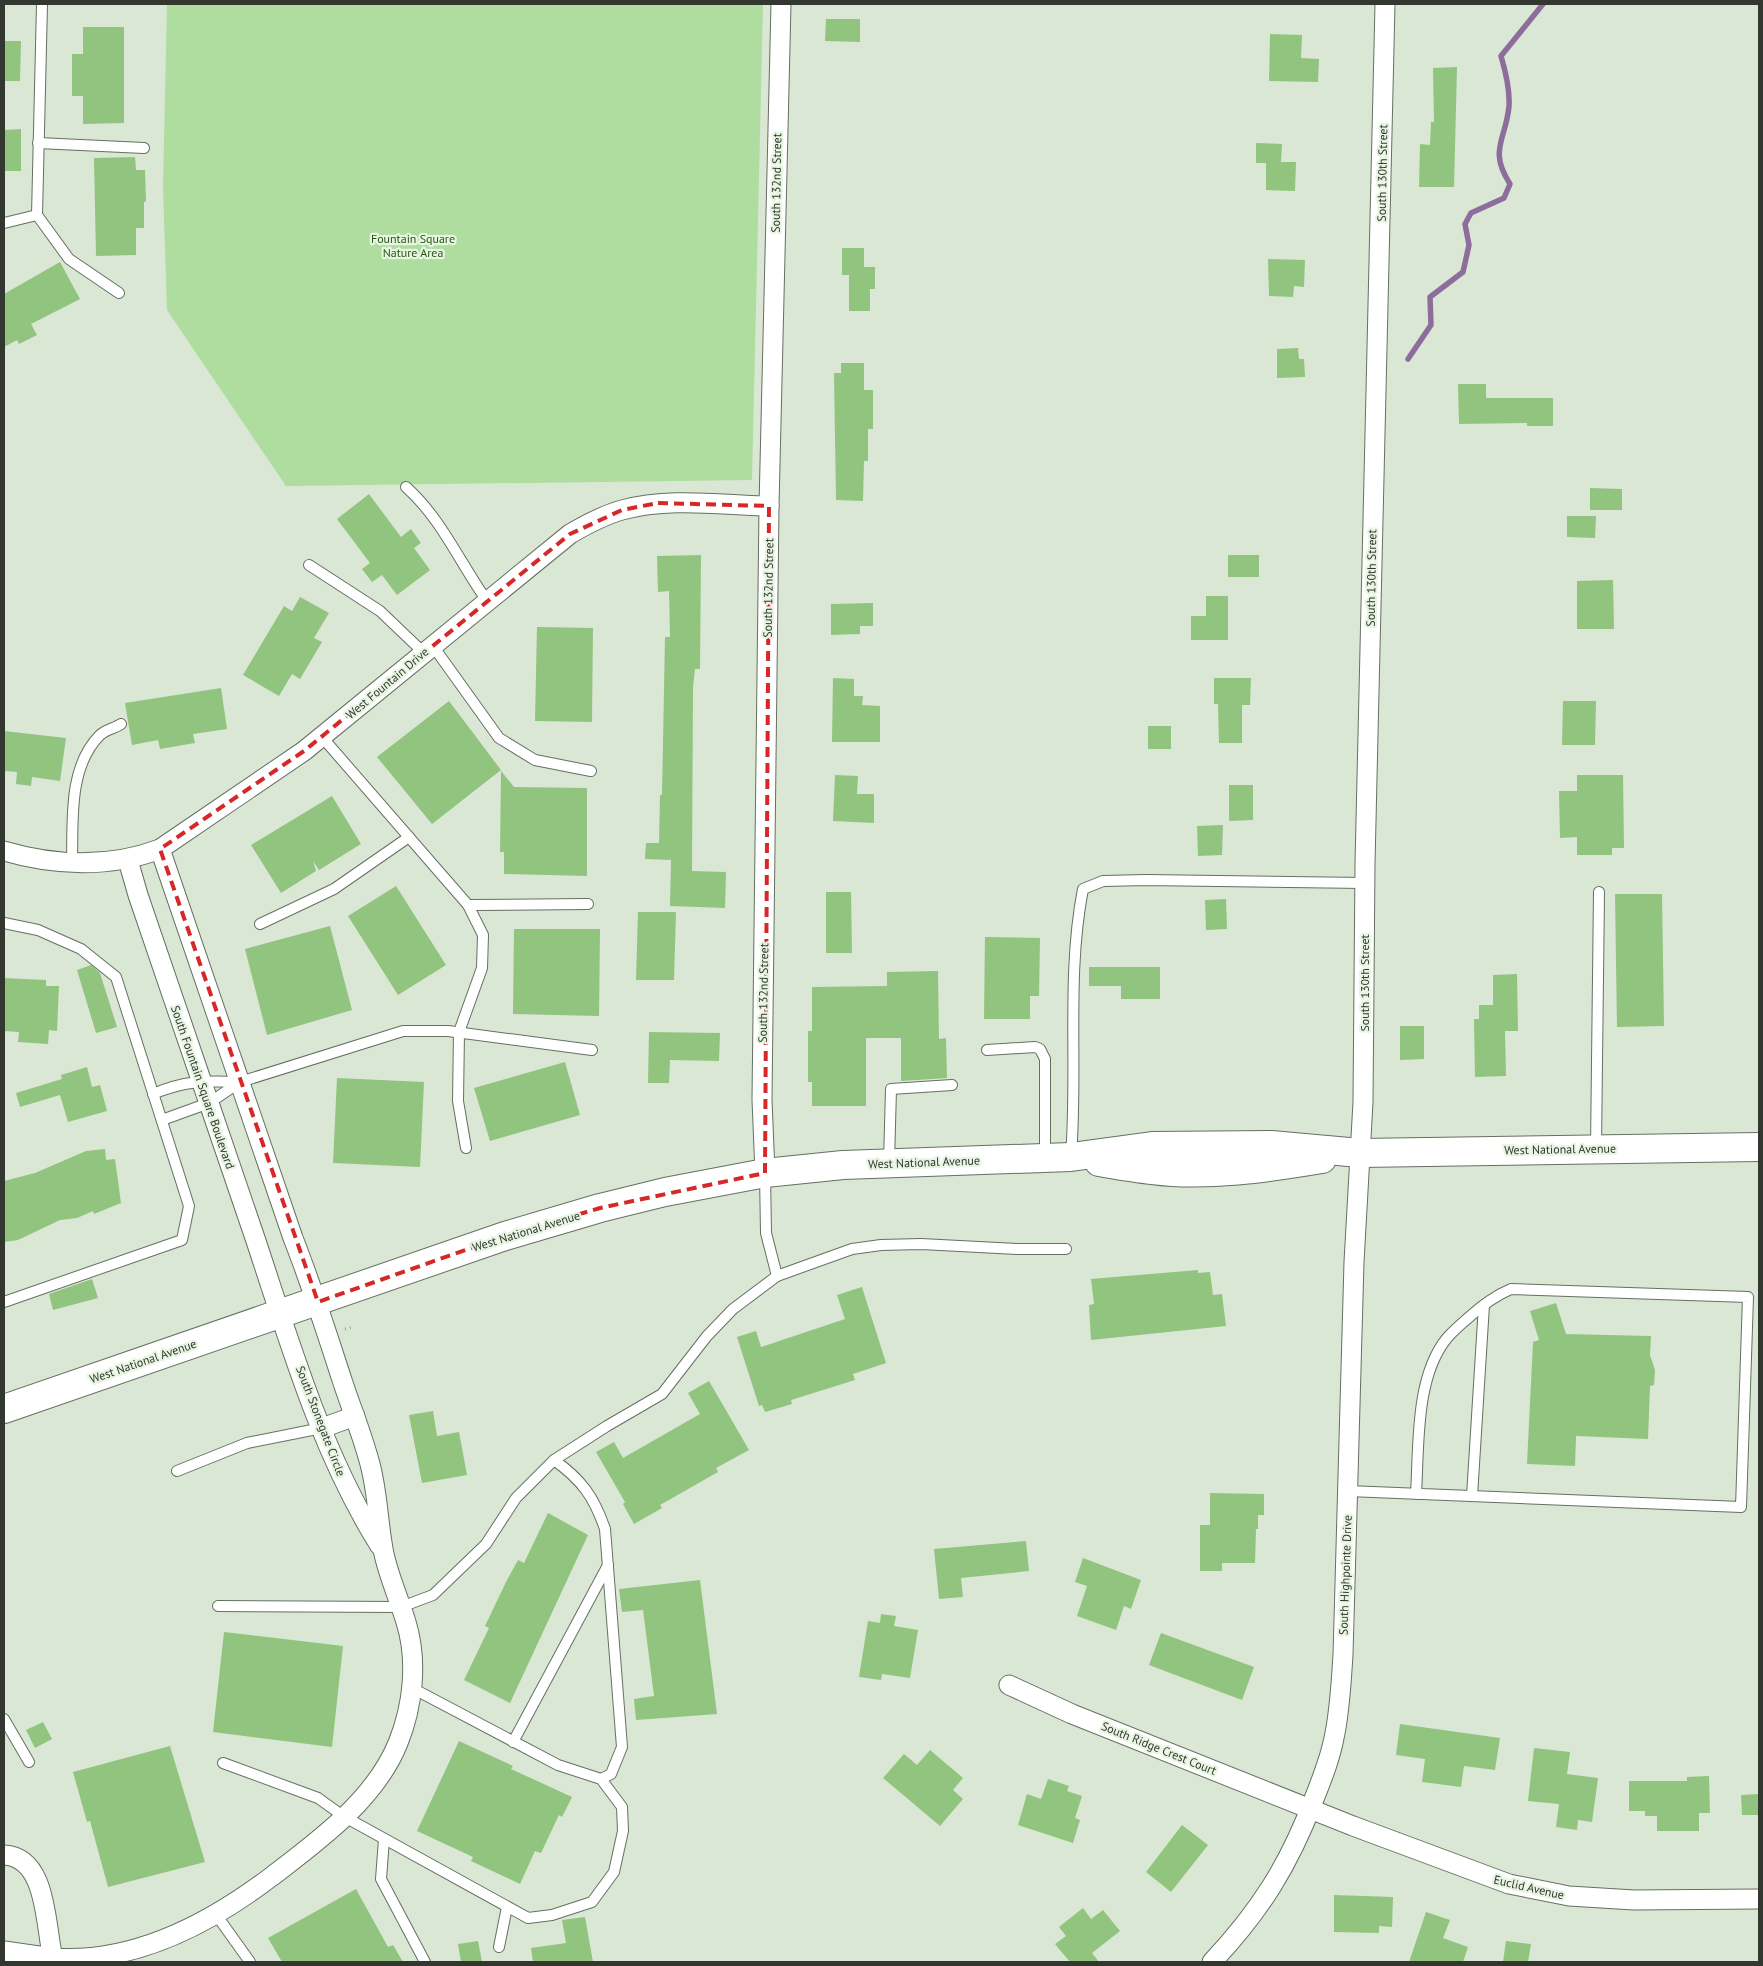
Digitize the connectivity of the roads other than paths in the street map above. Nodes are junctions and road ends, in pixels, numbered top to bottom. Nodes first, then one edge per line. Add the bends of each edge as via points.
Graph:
1 (42, 4) edge
2 (781, 4) edge
3 (1386, 4) edge
4 (38, 143) junction
5 (144, 148) dead end
6 (36, 215) junction
7 (4, 223) edge
8 (119, 292) dead end
9 (406, 487) dead end
10 (769, 506) junction
11 (309, 564) dead end
12 (487, 601) junction
13 (428, 649) junction
14 (121, 724) dead end
15 (322, 736) junction
16 (591, 771) dead end
17 (409, 837) junction
18 (160, 849) junction
19 (4, 851) edge
20 (128, 860) junction
21 (72, 862) junction
22 (1365, 883) junction
23 (1599, 892) dead end
24 (588, 904) dead end
25 (468, 905) junction
26 (4, 923) edge
27 (260, 924) dead end
28 (459, 1032) junction
29 (592, 1050) dead end
30 (987, 1050) dead end
31 (201, 1081) junction
32 (240, 1082) junction
33 (952, 1085) dead end
34 (153, 1094) junction
35 (209, 1103) junction
36 (162, 1120) junction
37 (1759, 1147) edge
38 (466, 1148) dead end
39 (1596, 1149) junction
40 (1360, 1153) junction
41 (1058, 1157) junction
42 (889, 1164) junction
43 (765, 1173) junction
44 (1066, 1249) dead end
45 (777, 1276) junction
46 (4, 1302) edge
47 (318, 1302) junction
48 (1484, 1305) junction
49 (280, 1314) junction
50 (4, 1409) edge
51 (354, 1416) junction
52 (322, 1428) junction
53 (554, 1460) junction
54 (177, 1471) dead end
55 (1348, 1491) junction
56 (1416, 1494) junction
57 (1472, 1496) junction
58 (383, 1551) junction
59 (608, 1564) junction
60 (218, 1606) dead end
61 (401, 1608) junction
62 (1009, 1685) dead end
63 (412, 1688) junction
64 (4, 1719) edge
65 (513, 1742) junction
66 (29, 1762) dead end
67 (223, 1763) dead end
68 (601, 1778) junction
69 (1311, 1808) junction
70 (343, 1816) junction
71 (384, 1839) junction
72 (4, 1855) edge
73 (1759, 1899) edge
74 (507, 1907) junction
75 (215, 1913) junction
76 (499, 1947) dead end
77 (4, 1951) edge
78 (62, 1960) edge
79 (250, 1962) edge
80 (425, 1962) edge
81 (1212, 1962) edge

1 - 4 lane
2 - 10 street, South 132nd Street
3 - 22 street, South 130th Street
4 - 5 lane
4 - 6 lane
6 - 7 lane
6 - 8 lane via 69,259
9 - 12 lane via 434,517
10 - 12 street, West Fountain Drive via 658,503 622,510 570,534
10 - 43 street, South 132nd Street via 762,1100
11 - 13 lane via 380,611
12 - 13 street, West Fountain Drive
13 - 15 street, West Fountain Drive
13 - 16 lane via 499,738 535,760
14 - 21 lane via 100,735 82,762 74,794
15 - 17 lane
15 - 18 street, West Fountain Drive
17 - 25 lane
17 - 27 lane via 334,889
18 - 20 street, West Fountain Drive
18 - 32 street
19 - 21 street, West Fountain Drive
20 - 21 street, West Fountain Drive
20 - 31 street, South Fountain Square Boulevard
22 - 40 street, South 130th Street
22 - 41 lane via 1146,880 1103,881 1083,888 1076,939 1074,1110
23 - 39 lane
24 - 25 lane
25 - 28 lane via 483,935 482,968
26 - 34 lane via 38,930 81,949 116,977
28 - 29 lane
28 - 32 lane via 403,1031
28 - 38 lane via 458,1101
30 - 41 lane via 1040,1049 1045,1058
31 - 32 lane
31 - 34 lane via 177,1084
31 - 35 street, South Fountain Square Boulevard
32 - 35 lane
32 - 47 street
33 - 42 lane via 891,1090
34 - 36 lane
35 - 36 lane
35 - 49 street, South Fountain Square Boulevard
36 - 46 lane via 189,1206 182,1240
37 - 39 main road, West National Avenue
39 - 40 main road, West National Avenue
40 - 41 main road, West National Avenue via 1269,1168 1211,1171 1154,1171
40 - 55 street, South Highpointe Drive
41 - 42 main road, West National Avenue
42 - 43 main road, West National Avenue
43 - 45 lane via 766,1233
43 - 47 main road, West National Avenue via 600,1208 505,1236
44 - 45 lane via 881,1245 852,1249
45 - 53 lane via 733,1309 707,1336 662,1394
47 - 49 main road, West National Avenue
47 - 51 street, South Stonegate Circle
48 - 56 lane via 1447,1338 1432,1366 1420,1418
48 - 57 lane
48 - 57 lane via 1511,1289 1748,1297 1741,1506
49 - 50 main road, West National Avenue
49 - 52 street, South Stonegate Circle
51 - 52 street
51 - 58 street, South Stonegate Circle via 377,1494
52 - 54 lane via 247,1443
52 - 58 street, South Stonegate Circle via 334,1462
53 - 59 lane via 579,1480 596,1505 605,1528
53 - 61 lane via 516,1498 486,1544 434,1595
55 - 56 lane
55 - 69 street, South Highpointe Drive via 1339,1708 1327,1764
56 - 57 lane
58 - 61 street, South Stonegate Circle
59 - 65 lane
59 - 68 lane via 622,1747 611,1774
60 - 61 lane
61 - 63 street, South Stonegate Circle via 412,1654
62 - 69 street, South Ridge Crest Court via 1072,1714
63 - 65 lane
63 - 70 street, South Stonegate Circle via 397,1745 384,1769
64 - 66 lane
65 - 68 lane via 558,1765
67 - 70 lane via 318,1798
68 - 74 lane via 622,1808 622,1832 614,1872 592,1902 552,1915 528,1918
69 - 73 street, Euclid Avenue via 1460,1868 1533,1890 1634,1900
69 - 81 street, South Highpointe Drive via 1297,1843 1270,1890 1237,1935
70 - 71 lane
70 - 75 street, South Stonegate Circle via 318,1840 256,1888
71 - 74 lane
71 - 80 lane via 381,1879
72 - 78 street via 24,1862 34,1874 43,1900 48,1940
74 - 76 lane
75 - 78 street, South Stonegate Circle via 178,1933 134,1950 110,1956
75 - 79 lane
77 - 78 street, South Stonegate Circle

